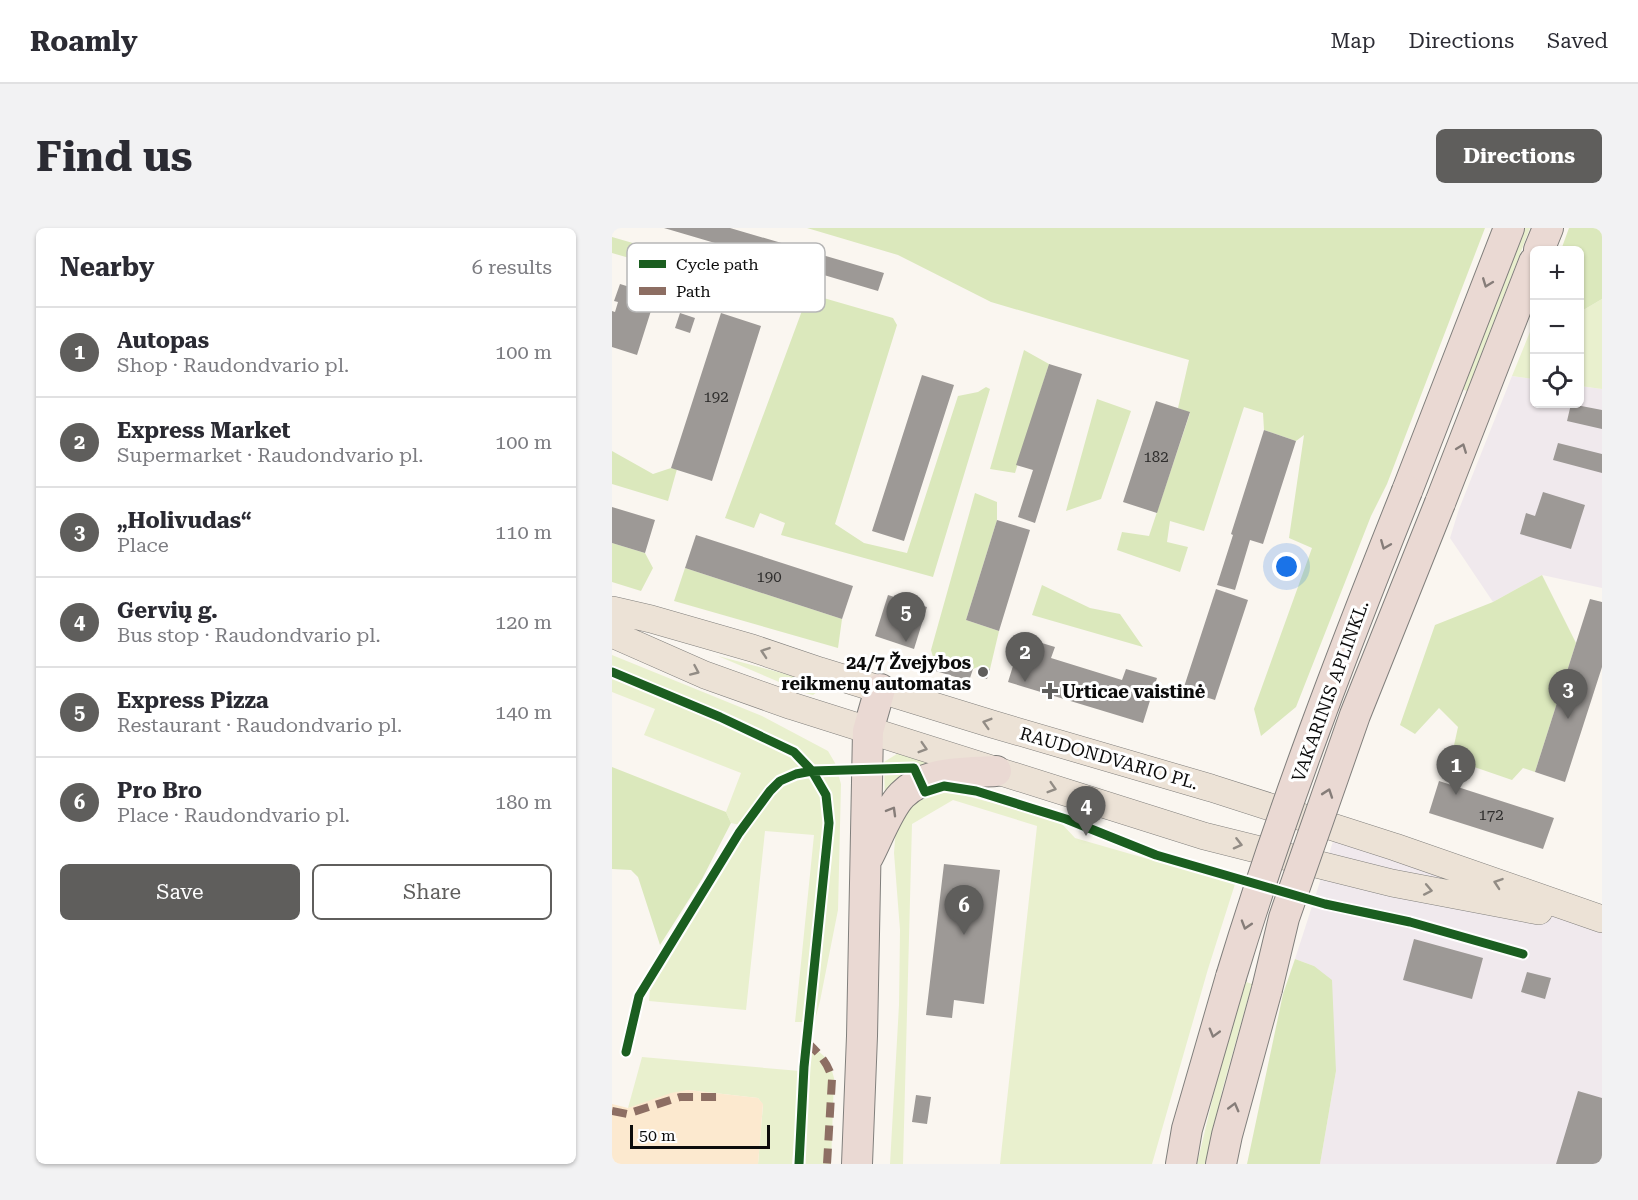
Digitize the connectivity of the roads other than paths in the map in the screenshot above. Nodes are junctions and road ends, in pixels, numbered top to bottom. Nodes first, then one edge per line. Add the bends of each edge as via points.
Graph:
1 (1509, 228) edge
2 (1548, 228) edge
3 (1541, 246) edge
4 (1530, 272) edge
5 (612, 610) edge
6 (612, 634) edge
7 (880, 689) junction
8 (868, 731) junction
9 (996, 771) junction
10 (865, 862) junction
11 (1602, 920) edge
12 (1187, 1129) junction
13 (857, 1164) edge
14 (1174, 1164) edge
15 (1181, 1164) edge
16 (1221, 1164) edge

1 -> 12 highway, VAKARINIS APLINKL., bridge via 1352,628 1255,896
2 - 3 highway
16 -> 4 highway, VAKARINIS APLINKL., bridge via 1284,918 1351,726
7 -> 5 main road, RAUDONDVARIO PL. via 752,648
6 -> 8 main road, RAUDONDVARIO PL. via 705,675
7 - 8 highway
11 -> 7 main road, RAUDONDVARIO PL. via 1211,788
8 -> 9 main road, RAUDONDVARIO PL.
8 - 10 highway
10 -> 9 highway via 901,796 920,781 954,773
9 -> 11 main road, RAUDONDVARIO PL. via 1204,836 1392,883
10 - 13 highway
12 - 14 highway
12 - 15 highway, VAKARINIS APLINKL.

